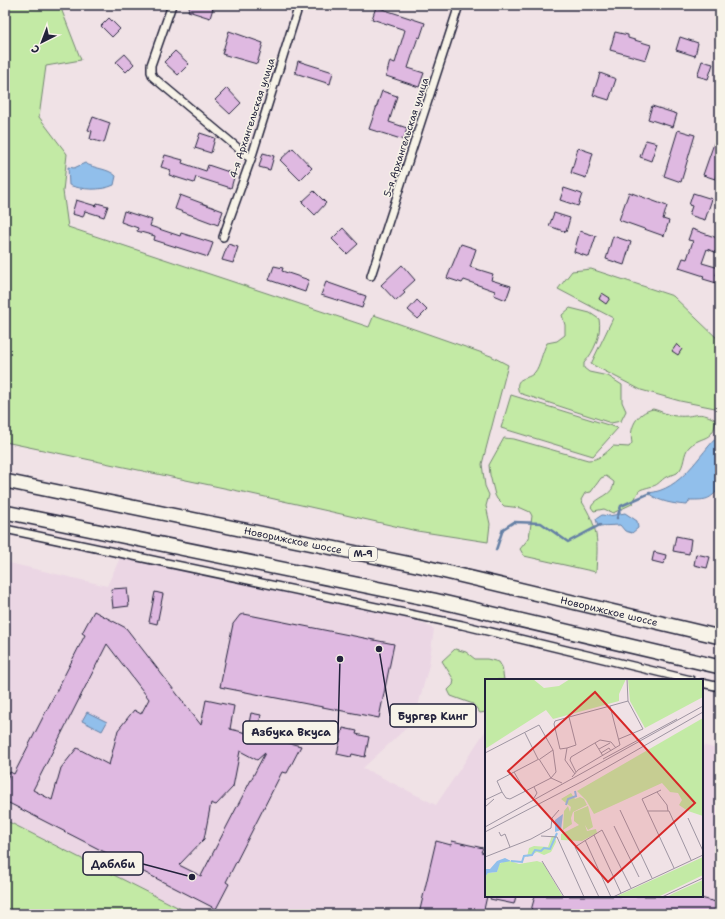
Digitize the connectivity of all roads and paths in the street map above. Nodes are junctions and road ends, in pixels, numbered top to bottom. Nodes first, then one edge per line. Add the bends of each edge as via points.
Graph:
1 (172, 5) edge
2 (299, 5) edge
3 (459, 5) edge
4 (251, 159) junction
5 (223, 237) dead end
6 (371, 276) dead end
7 (5, 481) edge
8 (5, 512) edge
9 (5, 529) edge
10 (720, 637) edge
11 (720, 667) edge
12 (687, 679) edge
13 (703, 683) edge
14 (720, 687) edge

1 - 4 street via 151,66 153,77
2 - 4 street, 4-я Архангельская улица
3 - 6 street, 5-я Архангельская улица
4 - 5 street, 4-я Архангельская улица
7 - 10 highway, Новорижское шоссе / М-9 via 421,566
8 - 11 highway via 434,600
9 - 12 street via 462,625
13 - 14 street

